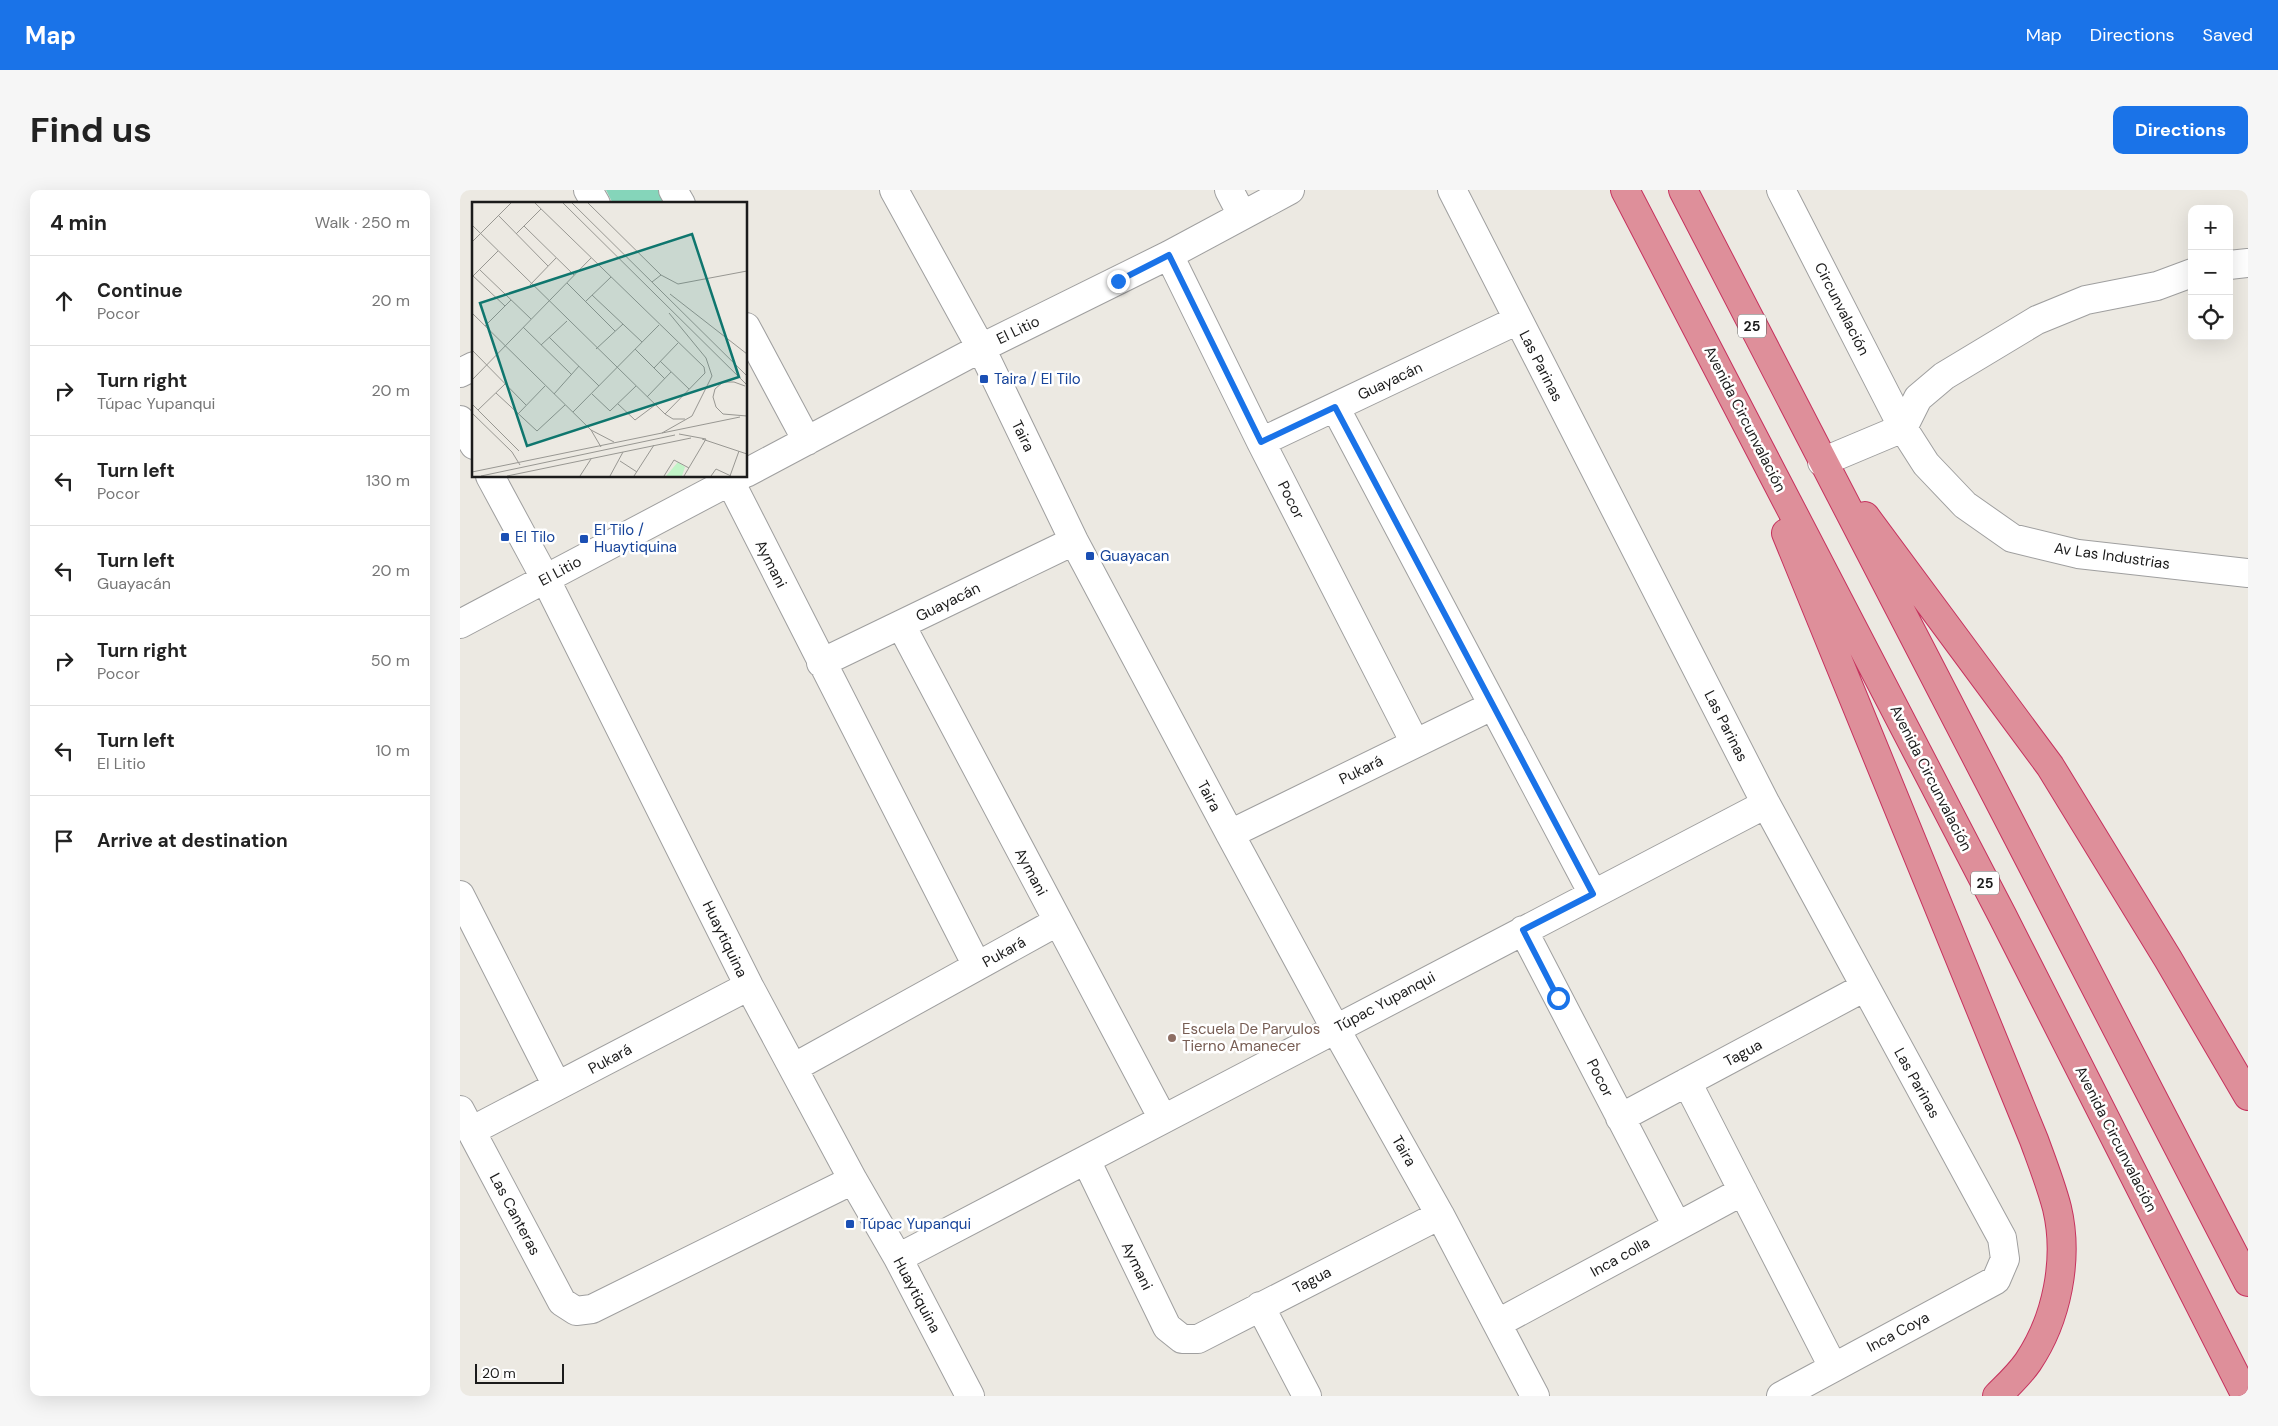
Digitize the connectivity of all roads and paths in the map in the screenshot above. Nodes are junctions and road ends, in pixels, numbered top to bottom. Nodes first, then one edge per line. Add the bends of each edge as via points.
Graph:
1 (588, 190) edge
2 (673, 190) edge
3 (894, 190) edge
4 (1229, 190) edge
5 (1290, 190) edge
6 (1452, 190) edge
7 (1625, 190) edge
8 (1683, 190) edge
9 (1781, 190) edge
10 (595, 202) edge
11 (679, 202) edge
12 (1242, 215) junction
13 (1169, 255) junction
14 (2248, 263) edge
15 (2233, 265) edge
16 (2188, 275) edge
17 (1518, 320) junction
18 (748, 331) edge
19 (981, 348) junction
20 (472, 367) edge
21 (1720, 372) junction
22 (460, 373) edge
23 (1335, 407) junction
24 (460, 420) edge
25 (1903, 428) junction
26 (472, 441) edge
27 (806, 441) junction
28 (1261, 442) junction
29 (1822, 462) junction
30 (748, 472) edge
31 (491, 478) edge
32 (737, 478) edge
33 (739, 478) edge
34 (1074, 541) junction
35 (2248, 573) edge
36 (545, 578) junction
37 (460, 624) edge
38 (900, 625) junction
39 (821, 663) junction
40 (1492, 706) junction
41 (1415, 744) junction
42 (1766, 804) junction
43 (1230, 834) junction
44 (1593, 894) junction
45 (460, 895) edge
46 (1057, 922) junction
47 (1523, 930) junction
48 (978, 966) junction
49 (749, 986) junction
50 (1865, 987) junction
51 (1335, 1028) junction
52 (793, 1068) junction
53 (1687, 1082) junction
54 (557, 1086) junction
55 (2248, 1096) edge
56 (1620, 1118) junction
57 (1163, 1119) junction
58 (466, 1120) edge
59 (1086, 1160) junction
60 (853, 1180) junction
61 (1743, 1191) junction
62 (1440, 1215) junction
63 (1677, 1226) junction
64 (898, 1258) junction
65 (2005, 1259) joint
66 (2248, 1282) edge
67 (1260, 1306) junction
68 (1498, 1323) junction
69 (1182, 1338) joint
70 (1833, 1368) junction
71 (970, 1396) edge
72 (1307, 1396) edge
73 (1535, 1396) edge
74 (1781, 1396) edge
75 (1997, 1396) edge
76 (2246, 1396) edge

1 - 10 street
2 - 11 street
3 - 19 street, Taira
4 - 12 street
5 - 12 street, El Litio
6 - 17 street, Las Parinas
7 - 21 highway, Avenida Circunvalación / 25
8 - 29 highway, 25
9 - 25 street, Circunvalación
12 - 13 street, El Litio
13 - 19 street, El Litio
13 - 28 street, Pocor
14 - 15 street
16 - 25 street via 2158,286 2086,300 2037,320 1944,376 1918,398
17 - 23 street, Guayacán
17 - 42 street, Las Parinas
18 - 27 street
19 - 27 street, El Litio
19 - 34 street, Taira
20 - 22 street
21 - 75 highway via 2034,1140 2057,1209 2061,1262 2048,1323 2027,1363
21 - 76 highway, Avenida Circunvalación / 25
23 - 28 street, Guayacán
23 - 40 street
24 - 26 street
25 - 29 street
25 - 35 street, Av Las Industrias via 1926,464 1965,505 2012,538 2078,554
27 - 30 street, El Litio
28 - 41 street, Pocor
29 - 55 highway via 2050,766
29 - 66 highway, 25
31 - 36 street, Huaytiquina
32 - 36 street, El Litio
33 - 39 street, Aymani
34 - 38 street, Guayacán
34 - 43 street, Taira
36 - 37 street, El Litio
36 - 49 street, Huaytiquina
38 - 39 street, Guayacán
38 - 46 street, Aymani
39 - 48 street, Aymani
40 - 41 street, Pukará
40 - 44 street
41 - 43 street, Pukará
42 - 44 street, Túpac Yupanqui
42 - 50 street, Las Parinas
43 - 51 street, Taira
44 - 47 street, Túpac Yupanqui
45 - 54 street
46 - 48 street, Pukará
46 - 57 street, Aymani
47 - 51 street, Túpac Yupanqui
47 - 56 street, Pocor
48 - 52 street, Pukará
49 - 52 street, Huaytiquina
49 - 54 street, Pukará
50 - 53 street, Tagua
50 - 65 street, Las Parinas via 2002,1238
51 - 57 street, Túpac Yupanqui
51 - 62 street, Taira
52 - 60 street, Huaytiquina
53 - 56 street, Tagua
53 - 61 street
54 - 58 street, Pukará
56 - 63 street, Pocor
57 - 59 street, Túpac Yupanqui
58 - 60 street, Las Canteras via 562,1302 576,1311 592,1309
59 - 64 street, Túpac Yupanqui
59 - 69 street, Aymani via 1167,1327
60 - 64 street, Huaytiquina
61 - 63 street, Inca colla
61 - 70 street
62 - 67 street, Tagua
62 - 68 street, Taira
63 - 68 street, Inca colla
64 - 71 street, Huaytiquina
65 - 70 street, Inca Coya via 1996,1280
67 - 69 street, Tagua via 1198,1339
67 - 72 street
68 - 73 street, Taira
70 - 74 street, Inca Coya

